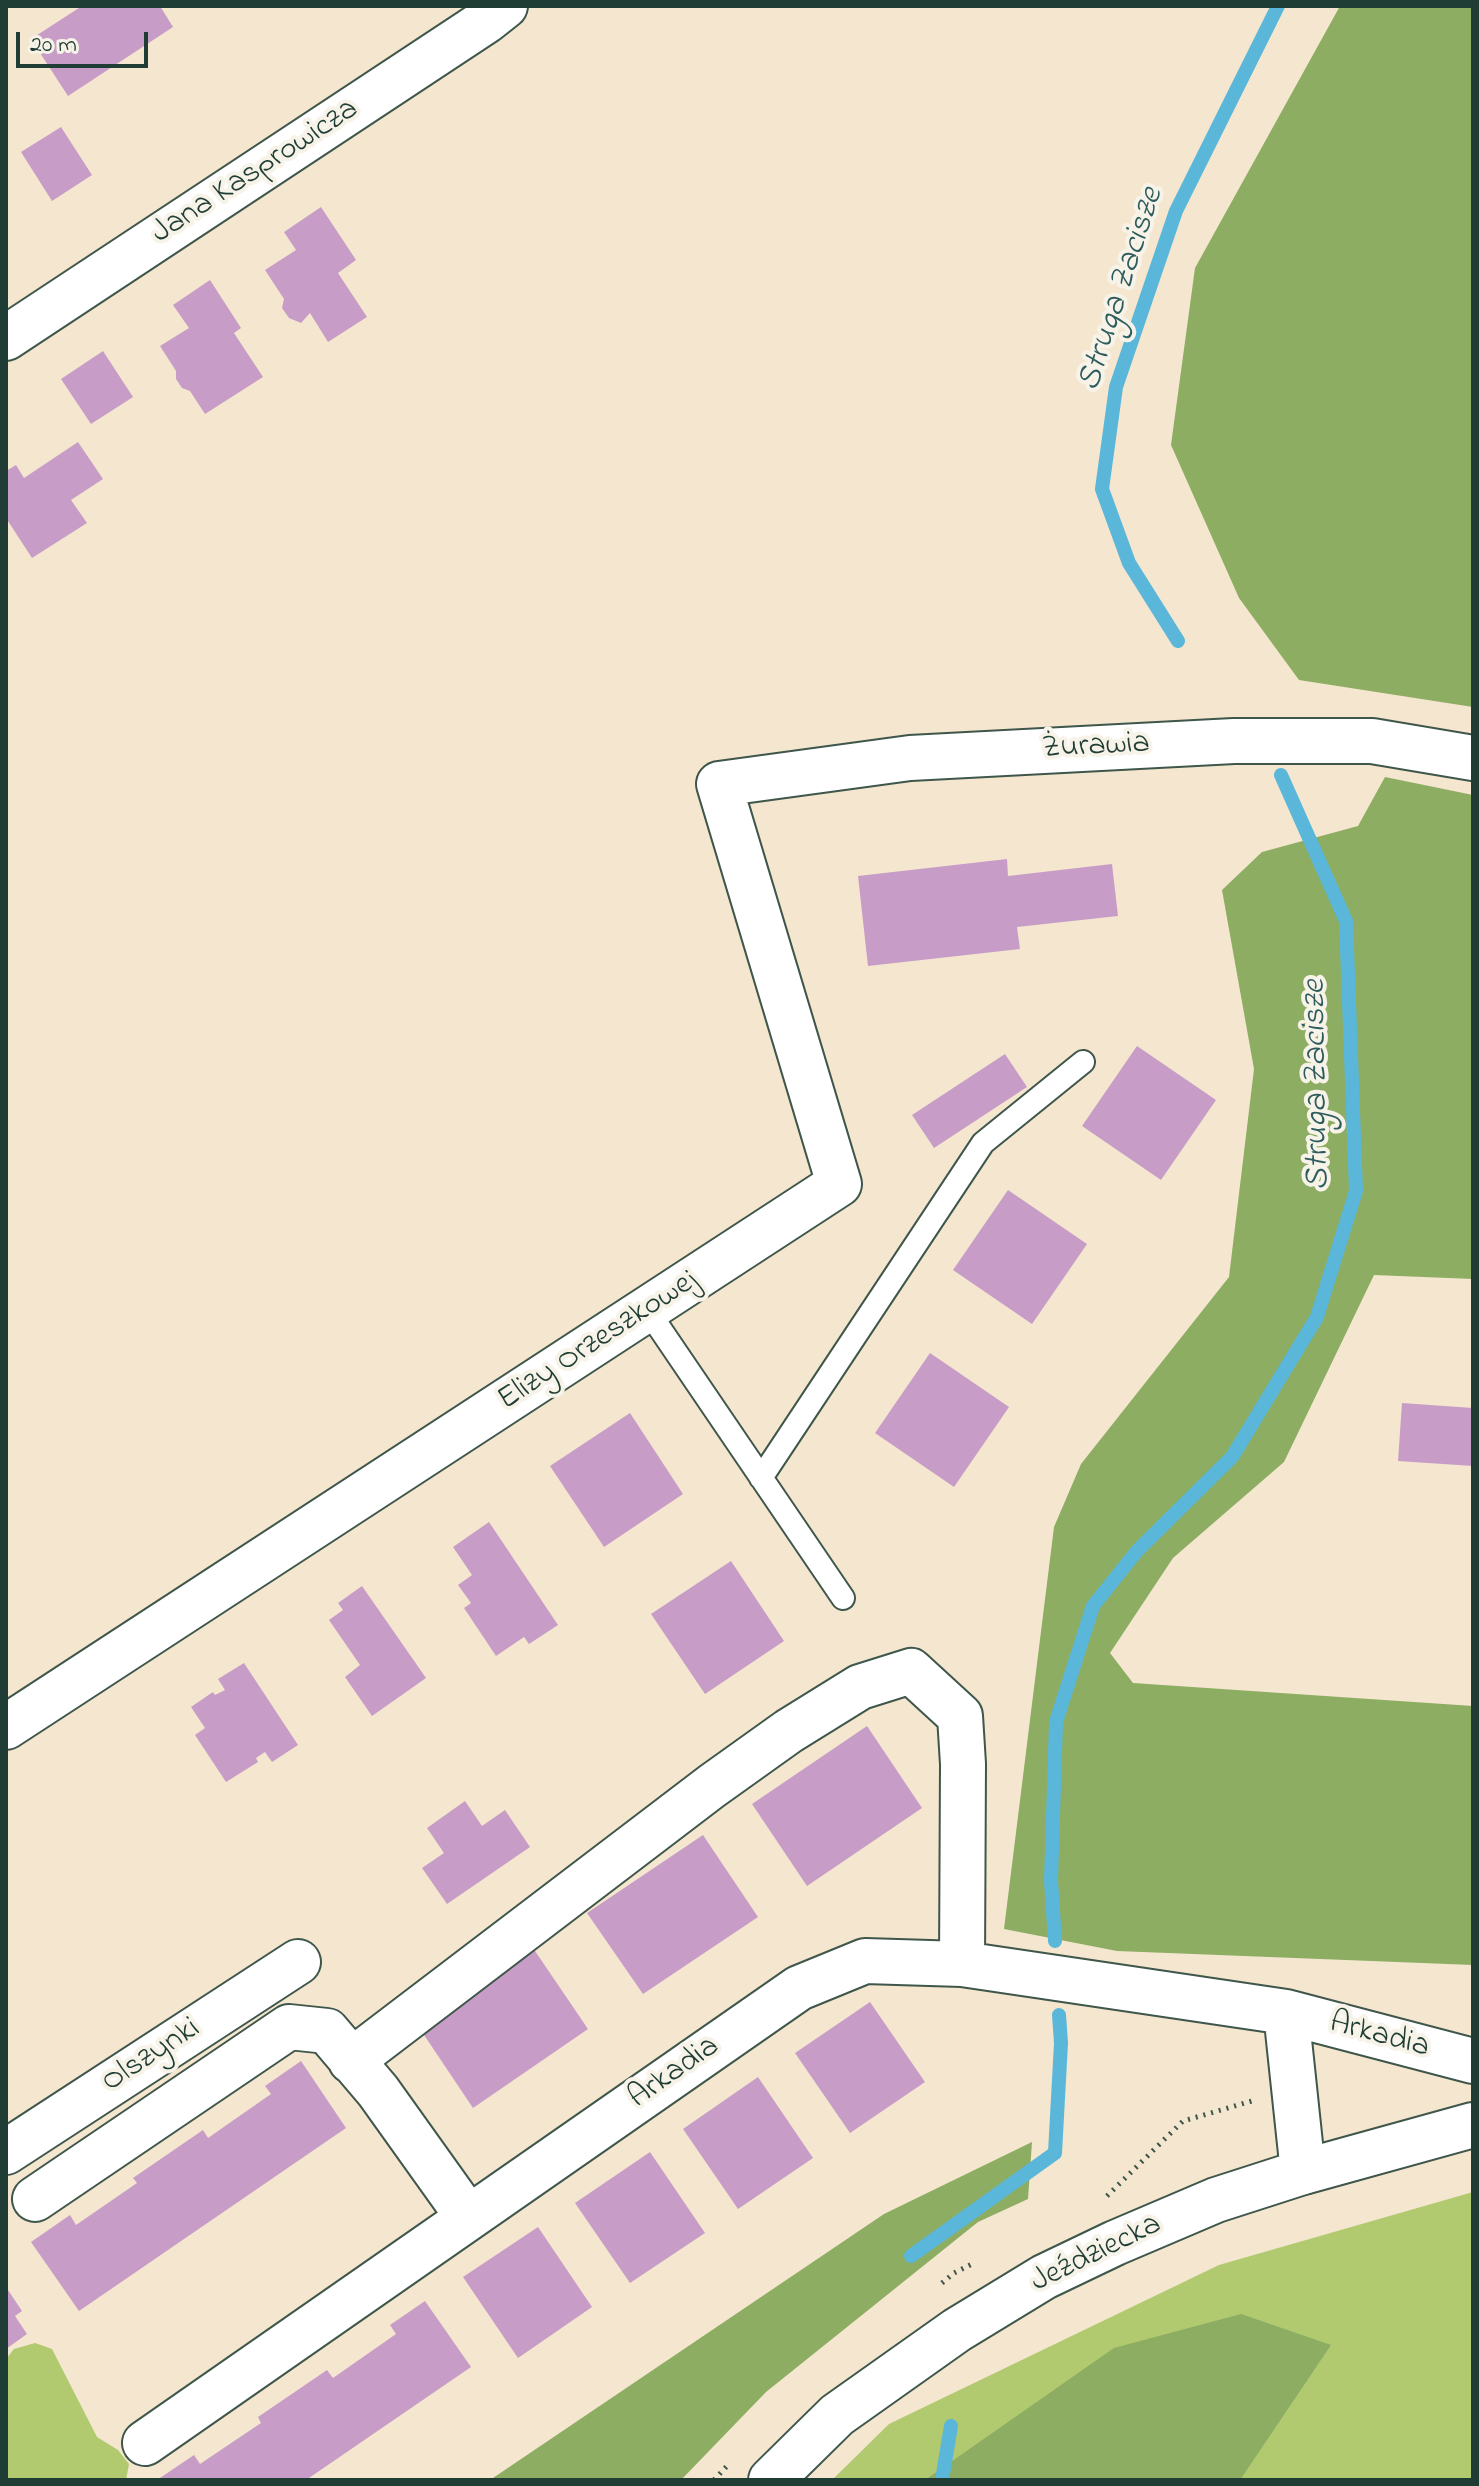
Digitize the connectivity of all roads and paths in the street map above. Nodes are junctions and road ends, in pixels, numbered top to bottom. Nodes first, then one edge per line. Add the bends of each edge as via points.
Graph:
1 (489, 11) edge
2 (6, 338) edge
3 (1473, 758) edge
4 (719, 784) joint
5 (1083, 1062) dead end
6 (648, 1311) junction
7 (761, 1478) junction
8 (843, 1598) dead end
9 (6, 1727) edge
10 (298, 1962) dead end
11 (962, 1964) junction
12 (1286, 2012) junction
13 (351, 2061) junction
14 (1473, 2061) edge
15 (1473, 2125) edge
16 (6, 2152) edge
17 (1303, 2172) junction
18 (35, 2199) dead end
19 (468, 2217) junction
20 (145, 2443) dead end
21 (771, 2480) edge

1 - 2 street, Jana Kasprowicza
3 - 4 street, Żurawia via 1372,741 1234,741 910,758
4 - 6 street, Elizy Orzeszkowej via 839,1184
5 - 7 lane via 983,1143
6 - 7 lane
6 - 9 street, Elizy Orzeszkowej
7 - 8 lane
10 - 16 street, Olszynki
11 - 12 street, Arkadia
11 - 13 street via 960,1716 911,1671 860,1687 789,1731
11 - 19 street, Arkadia via 865,1961 799,1988
12 - 14 street, Arkadia
12 - 17 street, Arkadia
13 - 18 street via 327,2031 289,2027
13 - 19 street
15 - 17 street, Jeździecka
17 - 21 street, Jeździecka via 1216,2200 1044,2277 957,2330 837,2415
19 - 20 street, Arkadia

